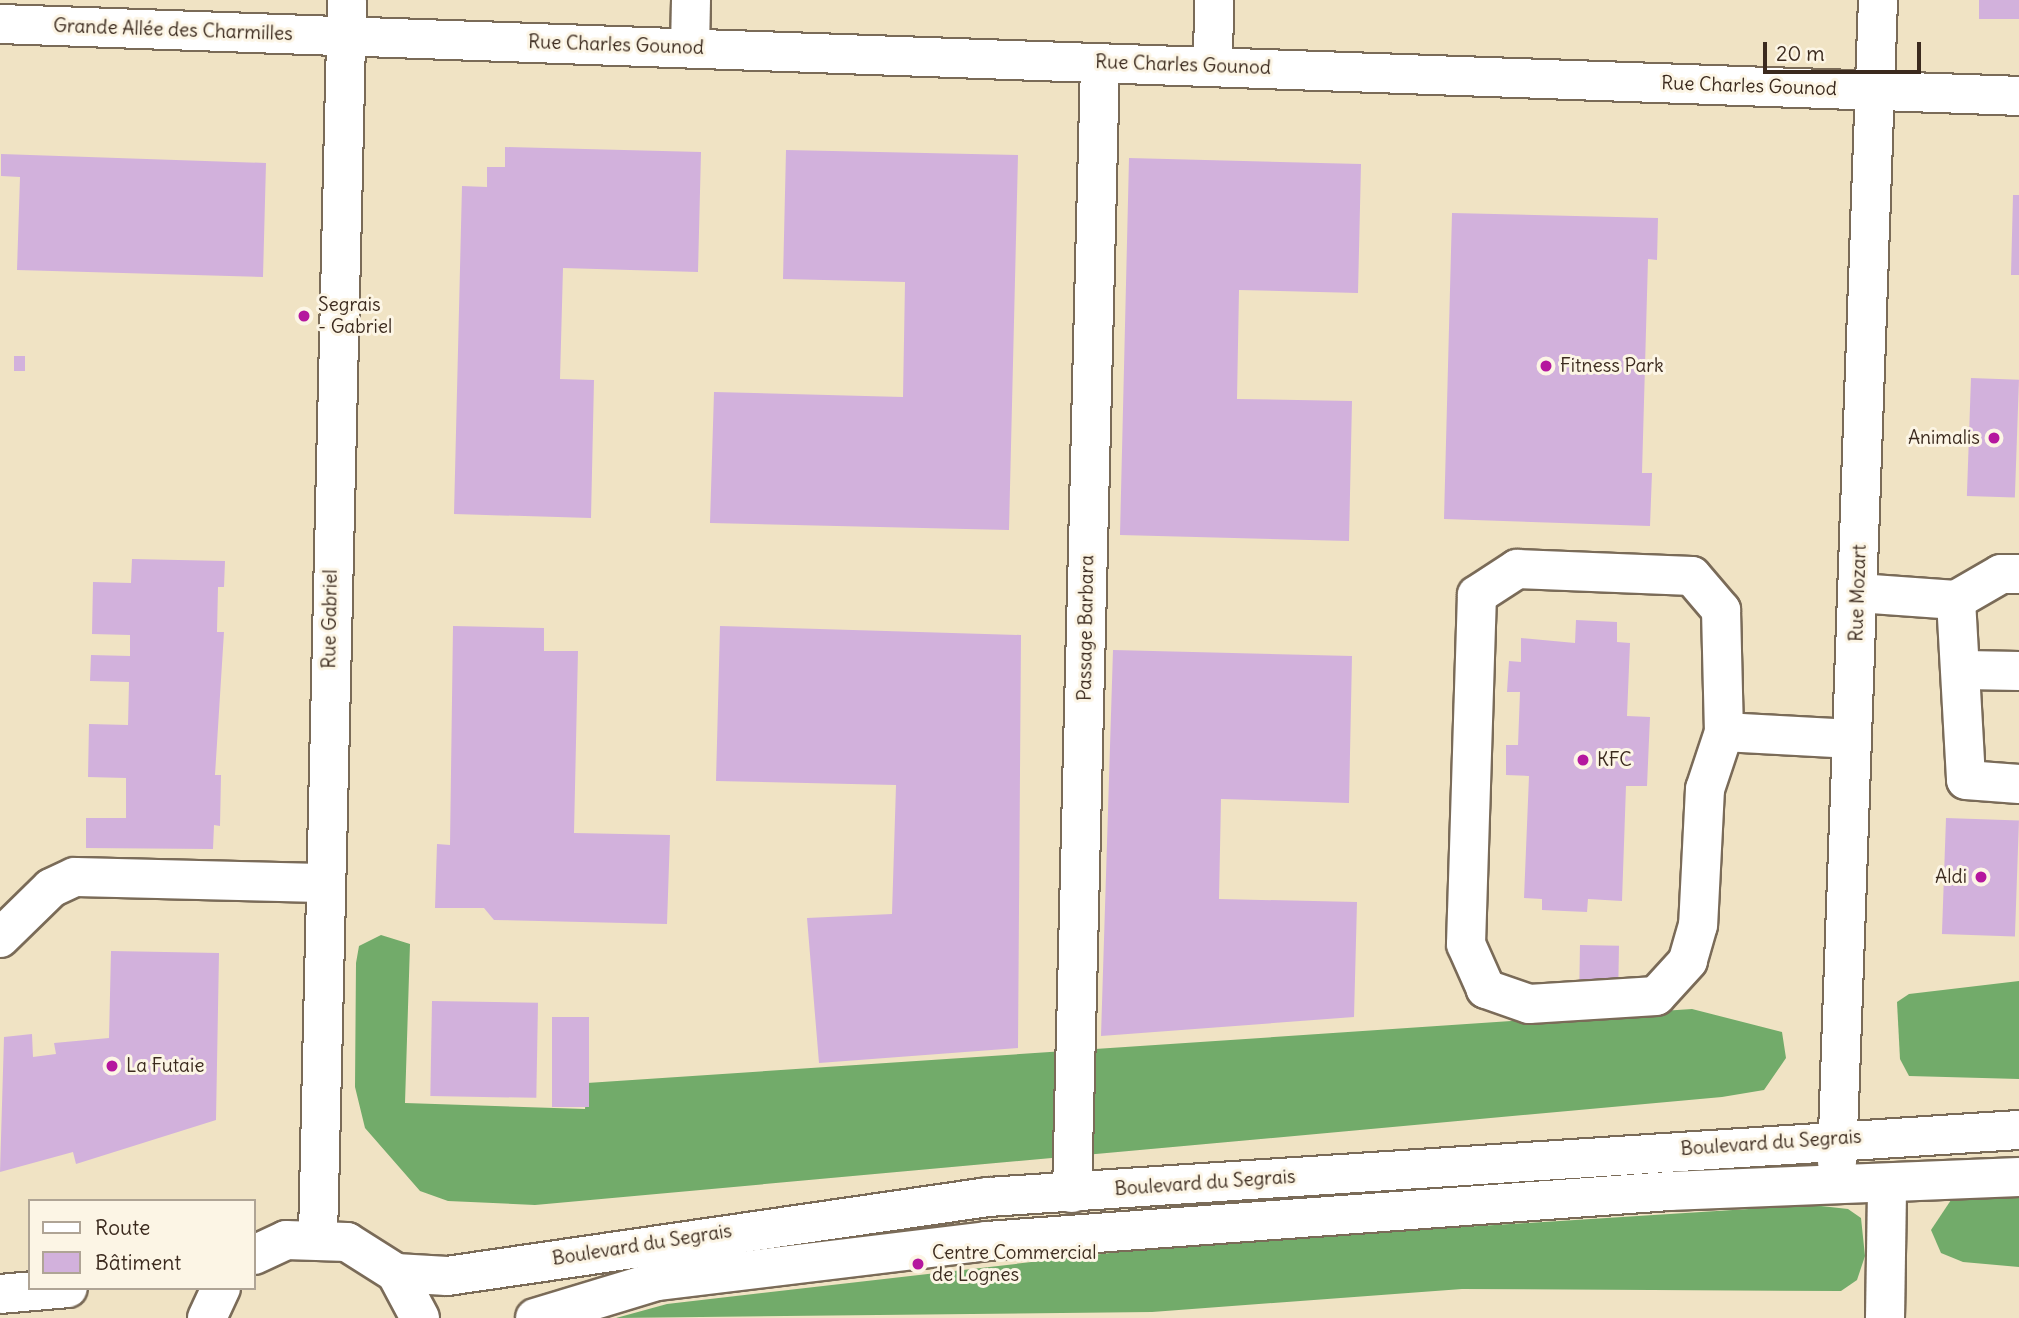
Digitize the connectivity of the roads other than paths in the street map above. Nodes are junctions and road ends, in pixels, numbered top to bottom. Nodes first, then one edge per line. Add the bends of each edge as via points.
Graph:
1 (691, 0) edge
2 (1214, 0) edge
3 (1878, 0) edge
4 (346, 18) edge
5 (0, 24) edge
6 (690, 48) junction
7 (1100, 62) junction
8 (1213, 66) junction
9 (1875, 91) junction
10 (2019, 96) edge
11 (2019, 574) edge
12 (1858, 593) junction
13 (1956, 600) junction
14 (1965, 670) junction
15 (2019, 671) edge
16 (1724, 732) junction
17 (1852, 739) junction
18 (2019, 784) edge
19 (322, 883) junction
20 (0, 938) edge
21 (2019, 1130) edge
22 (1839, 1138) junction
23 (2019, 1177) edge
24 (1887, 1184) junction
25 (1836, 1185) junction
26 (1072, 1192) junction
27 (318, 1237) junction
28 (256, 1254) edge
29 (396, 1273) junction
30 (45, 1290) edge
31 (220, 1290) edge
32 (0, 1294) edge
33 (0, 1309) edge
34 (55, 1318) edge
35 (207, 1318) edge
36 (420, 1318) edge
37 (535, 1318) edge
38 (1885, 1318) edge

1 - 6 street
2 - 8 street
3 - 9 street, Rue Mozart
4 - 5 street, Grande Allée des Charmilles
4 - 6 street, Rue Charles Gounod
4 - 19 street, Rue Gabriel
6 - 7 street, Rue Charles Gounod
7 - 8 street, Rue Charles Gounod
7 - 26 street, Passage Barbara
8 - 9 street, Rue Charles Gounod
9 - 10 street, Rue Charles Gounod
9 - 12 street, Rue Mozart
11 - 13 street via 2001,574
12 - 13 street
12 - 17 street, Rue Mozart
13 - 14 street
14 - 15 street
14 - 18 street via 1966,780
16 - 16 street via 1721,610 1692,576 1517,569 1477,595 1465,944 1486,989 1529,1004 1656,996 1664,988 1688,961 1698,925 1705,789
16 - 17 street
17 - 22 street, Rue Mozart
19 - 20 street via 75,877 51,888
19 - 27 street, Rue Gabriel
21 - 22 street, Boulevard du Segrais
22 - 25 street, Rue Mozart
22 - 26 street, Boulevard du Segrais
23 - 24 street, Boulevard du Segrais
24 - 25 street, Boulevard du Segrais
24 - 38 street
25 - 37 street, Boulevard du Segrais via 1364,1210 987,1241 657,1280
26 - 29 street, Boulevard du Segrais via 776,1225 446,1276
27 - 28 street via 286,1240
27 - 29 street via 347,1242
29 - 36 street
30 - 32 street
31 - 35 street
33 - 34 street

